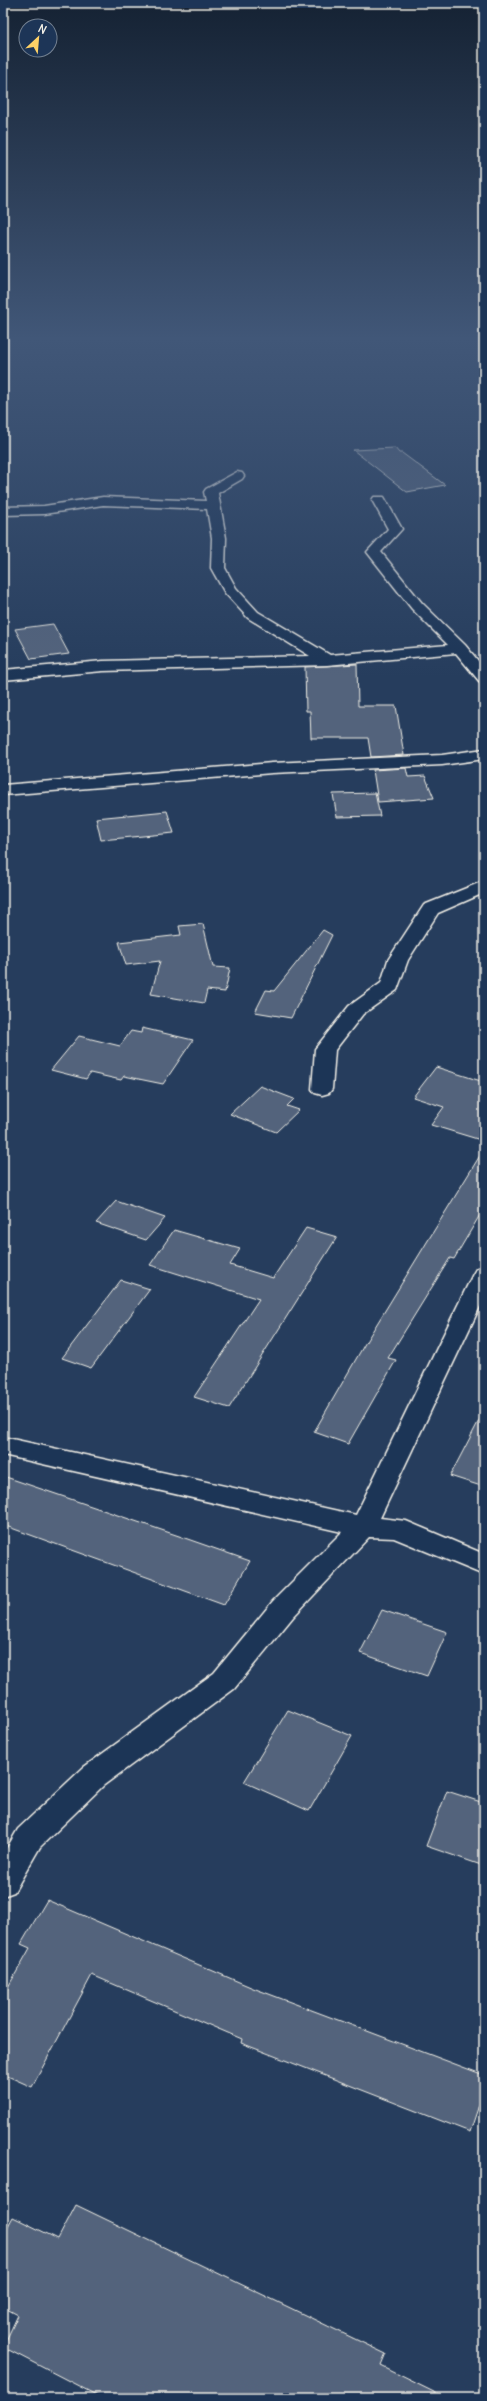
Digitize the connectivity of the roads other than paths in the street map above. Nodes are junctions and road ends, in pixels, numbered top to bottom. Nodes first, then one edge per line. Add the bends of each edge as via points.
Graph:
1 (237, 476) dead end
2 (379, 500) dead end
3 (213, 505) junction
4 (3, 511) edge
5 (460, 648) junction
6 (327, 660) junction
7 (3, 675) edge
8 (484, 678) edge
9 (484, 754) edge
10 (3, 790) edge
11 (484, 886) edge
12 (322, 1089) dead end
13 (484, 1274) edge
14 (3, 1446) edge
15 (363, 1527) junction
16 (484, 1565) edge
17 (3, 1882) edge

1 - 3 street via 211,492
2 - 5 street via 394,529 374,552 417,606
3 - 4 street via 103,501 44,510
3 - 6 street via 219,538 218,568 230,590 253,615
5 - 6 street
5 - 8 street
6 - 7 street via 103,666
9 - 10 street via 442,760 272,768
11 - 12 street via 431,909 398,960 390,986 356,1010 325,1049
13 - 15 street
14 - 15 street
15 - 16 street via 397,1528
15 - 17 street via 283,1609 224,1681 94,1776 29,1838

